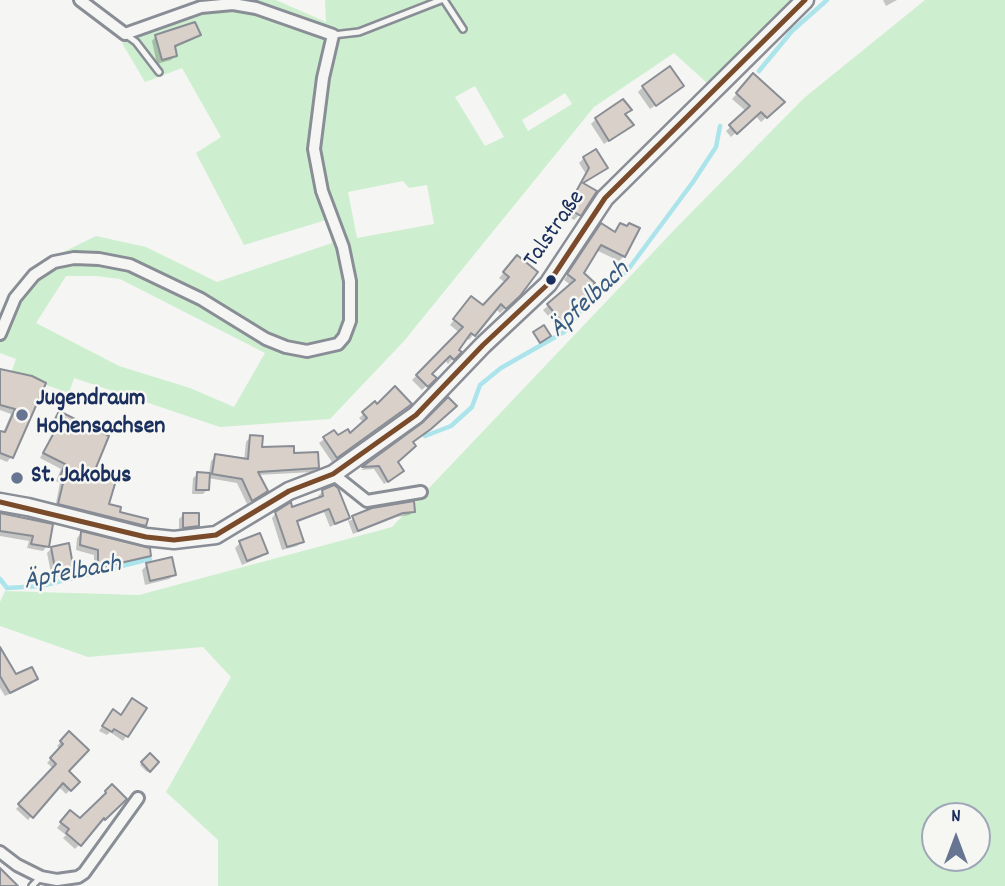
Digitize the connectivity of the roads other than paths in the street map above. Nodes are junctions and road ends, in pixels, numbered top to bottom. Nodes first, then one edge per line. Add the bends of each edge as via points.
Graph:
1 (80, 0) edge
2 (442, 0) edge
3 (805, 0) edge
4 (463, 29) dead end
5 (125, 34) junction
6 (333, 35) junction
7 (159, 72) dead end
8 (0, 334) edge
9 (333, 474) junction
10 (421, 492) dead end
11 (0, 502) edge
12 (138, 798) dead end
13 (0, 852) edge
14 (41, 877) junction
15 (32, 886) edge

1 - 5 street
2 - 4 lane
2 - 6 lane via 359,32
3 - 9 street, Talstraße via 606,198 548,284 416,415
5 - 6 street via 201,7 233,4
5 - 7 lane
6 - 8 street via 314,149 350,281 350,321 338,344 307,351 286,347 130,265 74,258 54,262 34,275 15,298
9 - 10 street via 367,501
9 - 11 street, Talstraße via 289,491 216,535 174,540
12 - 14 street via 84,873 57,880
13 - 14 street
14 - 15 lane

